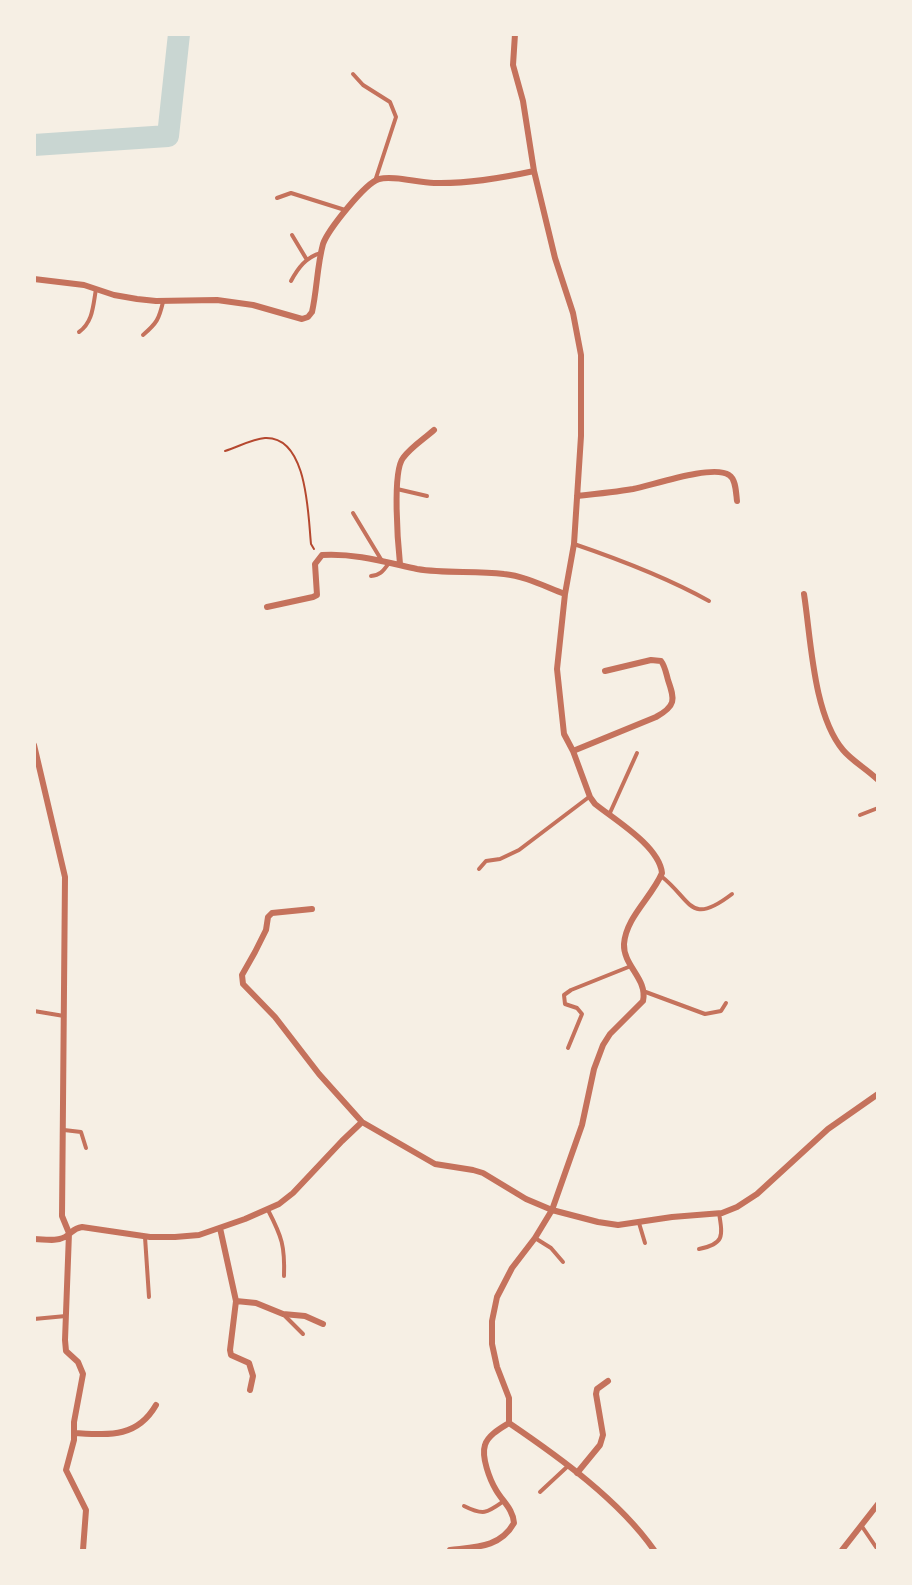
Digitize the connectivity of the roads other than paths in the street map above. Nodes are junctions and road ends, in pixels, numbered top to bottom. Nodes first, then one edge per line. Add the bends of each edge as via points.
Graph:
1 (515, 34) edge
2 (353, 74) dead end
3 (534, 171) junction
4 (375, 181) junction
5 (277, 198) dead end
6 (346, 210) junction
7 (292, 234) dead end
8 (322, 253) junction
9 (307, 260) junction
10 (34, 279) edge
11 (291, 281) dead end
12 (96, 289) junction
13 (163, 301) junction
14 (79, 332) dead end
15 (143, 335) dead end
16 (434, 430) dead end
17 (397, 488) junction
18 (427, 496) dead end
19 (578, 496) junction
20 (737, 501) dead end
21 (353, 513) dead end
22 (574, 544) junction
23 (382, 561) junction
24 (389, 562) junction
25 (400, 564) junction
26 (371, 576) dead end
27 (565, 594) junction
28 (804, 594) dead end
29 (709, 601) dead end
30 (267, 607) dead end
31 (604, 671) dead end
32 (34, 745) edge
33 (573, 751) junction
34 (637, 753) dead end
35 (878, 780) edge
36 (590, 797) junction
37 (878, 808) edge
38 (609, 815) junction
39 (860, 815) dead end
40 (479, 869) dead end
41 (661, 876) junction
42 (732, 894) dead end
43 (312, 909) dead end
44 (631, 966) junction
45 (644, 991) junction
46 (726, 1003) dead end
47 (34, 1011) edge
48 (64, 1016) junction
49 (568, 1048) dead end
50 (878, 1094) edge
51 (362, 1122) junction
52 (64, 1130) junction
53 (86, 1148) dead end
54 (268, 1210) junction
55 (552, 1210) junction
56 (719, 1213) junction
57 (639, 1223) junction
58 (220, 1228) junction
59 (69, 1233) junction
60 (145, 1236) junction
61 (535, 1238) junction
62 (34, 1239) edge
63 (645, 1243) dead end
64 (699, 1249) dead end
65 (563, 1262) dead end
66 (284, 1276) dead end
67 (149, 1297) dead end
68 (236, 1300) junction
69 (283, 1314) junction
70 (66, 1316) junction
71 (34, 1319) edge
72 (323, 1324) dead end
73 (303, 1334) dead end
74 (608, 1381) dead end
75 (250, 1390) dead end
76 (156, 1405) dead end
77 (509, 1423) junction
78 (75, 1433) junction
79 (568, 1466) junction
80 (577, 1473) junction
81 (540, 1492) dead end
82 (504, 1501) junction
83 (878, 1504) edge
84 (464, 1506) dead end
85 (861, 1524) junction
86 (878, 1550) edge
87 (82, 1551) edge
88 (450, 1551) edge
89 (654, 1551) edge
90 (842, 1551) edge

1 - 3 street via 513,65
2 - 4 lane via 390,102 396,117
3 - 4 street via 458,183 386,178
3 - 19 street via 578,335 582,368
4 - 6 street
5 - 6 lane via 291,193
6 - 8 street via 331,228
7 - 9 lane
8 - 9 lane
8 - 13 street via 312,312 302,319 217,300
9 - 11 lane
10 - 12 street
12 - 13 street
12 - 14 lane via 91,318
13 - 15 lane via 159,320
16 - 17 street via 402,459
17 - 18 lane
17 - 25 street
19 - 20 street via 718,471 733,477
19 - 22 street
21 - 23 lane
22 - 27 street
22 - 29 lane via 626,561
23 - 24 street
23 - 30 street via 322,555 315,564 317,595
24 - 25 street
24 - 26 lane via 382,573
25 - 27 street via 455,573 506,574
27 - 33 street via 557,669 564,734
28 - 35 street via 822,708 843,750
31 - 33 street via 661,661 673,700 667,711 656,717
32 - 48 street via 65,877
33 - 36 street
34 - 38 lane
36 - 38 street
36 - 40 lane via 519,850 486,861
37 - 39 lane
38 - 41 street via 653,852 661,866
41 - 42 lane via 685,902 700,910 708,910
41 - 44 street via 626,934 624,950
43 - 51 street via 272,913 268,917 266,930 242,980
44 - 45 street
44 - 49 lane via 564,995 565,1004 578,1008 582,1014
45 - 46 lane via 705,1014 721,1011
45 - 55 street via 641,1004 610,1034 598,1056 582,1125
47 - 48 lane
48 - 52 street
50 - 56 street via 828,1130 757,1194 738,1207
51 - 54 street via 293,1193
51 - 55 street via 435,1164 483,1173
52 - 53 lane via 81,1132
52 - 59 street via 62,1216
54 - 58 street
54 - 66 lane via 285,1250
55 - 57 street via 618,1225
55 - 61 street
56 - 57 street
56 - 64 lane via 719,1240 714,1246
57 - 63 lane
58 - 60 street via 189,1236
58 - 68 street
59 - 60 street via 82,1227
59 - 62 street via 59,1239
59 - 70 street
60 - 67 lane
61 - 65 lane
61 - 77 street via 500,1288 493,1313 492,1344 509,1398
68 - 69 street
68 - 75 street via 230,1350 249,1363
69 - 72 street via 305,1316
69 - 73 lane
70 - 71 lane
70 - 78 street via 66,1351 78,1362 83,1374
74 - 80 street via 596,1394 603,1439
76 - 78 street via 137,1428 100,1435
77 - 79 street
77 - 82 street via 484,1446 491,1479
78 - 87 street via 66,1470 86,1510
79 - 80 street
79 - 81 lane
80 - 89 street via 613,1503
82 - 84 lane via 484,1513
82 - 88 street via 513,1516 509,1532 480,1548
83 - 85 street
85 - 86 lane
85 - 90 street

